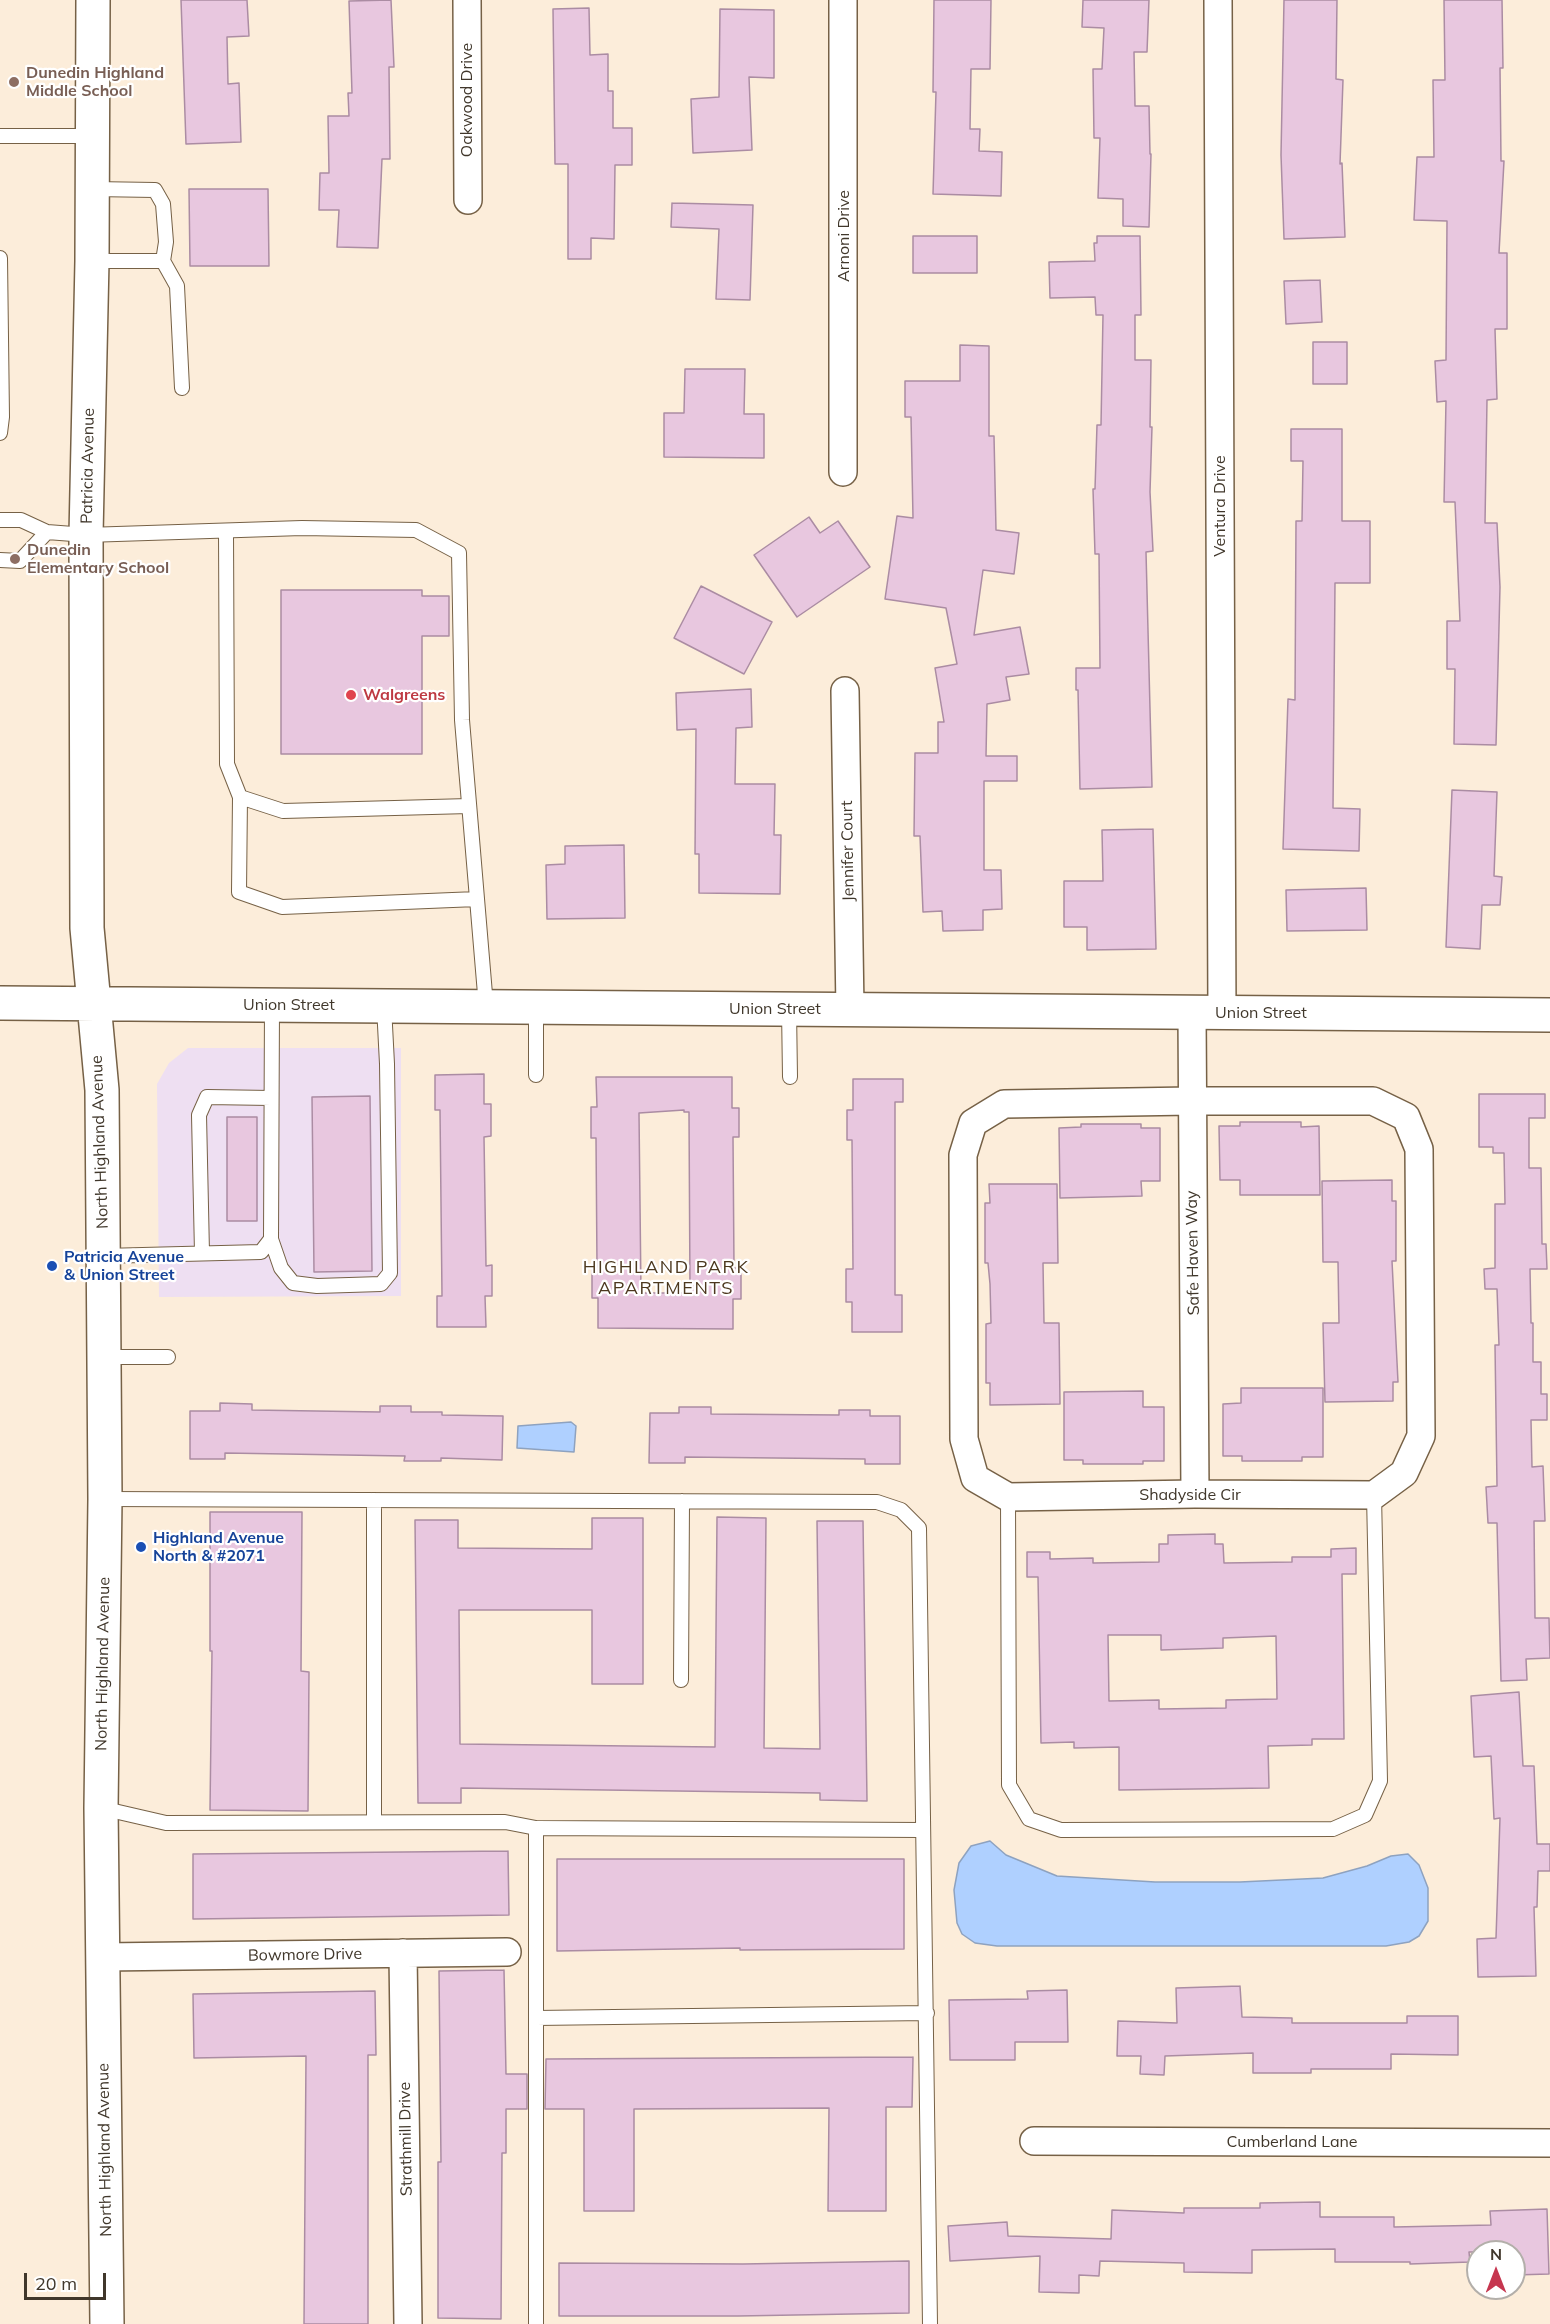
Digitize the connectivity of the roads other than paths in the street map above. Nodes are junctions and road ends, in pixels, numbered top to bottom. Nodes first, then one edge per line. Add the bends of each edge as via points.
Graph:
1 (93, 0) edge
2 (467, 0) edge
3 (843, 0) edge
4 (1218, 0) edge
5 (0, 136) edge
6 (93, 136) junction
7 (93, 189) junction
8 (468, 200) dead end
9 (0, 258) edge
10 (92, 261) junction
11 (163, 261) junction
12 (182, 388) dead end
13 (0, 433) edge
14 (843, 472) dead end
15 (0, 520) edge
16 (226, 531) junction
17 (46, 532) junction
18 (86, 535) junction
19 (0, 560) edge
20 (845, 691) dead end
21 (240, 796) junction
22 (470, 806) junction
23 (477, 899) junction
24 (0, 1003) edge
25 (94, 1004) junction
26 (272, 1005) junction
27 (384, 1006) junction
28 (486, 1007) junction
29 (536, 1007) junction
30 (789, 1009) junction
31 (850, 1010) junction
32 (1207, 1013) junction
33 (1550, 1015) edge
34 (536, 1075) dead end
35 (790, 1077) dead end
36 (271, 1098) junction
37 (1191, 1101) junction
38 (271, 1239) junction
39 (202, 1253) junction
40 (103, 1256) junction
41 (104, 1357) junction
42 (168, 1357) dead end
43 (1195, 1494) junction
44 (1374, 1495) junction
45 (1008, 1497) junction
46 (105, 1499) junction
47 (374, 1500) junction
48 (682, 1501) junction
49 (681, 1680) dead end
50 (101, 1808) junction
51 (374, 1821) junction
52 (536, 1828) junction
53 (922, 1830) junction
54 (507, 1952) dead end
55 (404, 1953) junction
56 (103, 1957) junction
57 (927, 2013) junction
58 (536, 2018) junction
59 (1034, 2141) dead end
60 (1550, 2143) edge
61 (107, 2324) edge
62 (408, 2324) edge
63 (536, 2324) edge
64 (930, 2324) edge

1 - 6 street, Patricia Avenue
2 - 8 street, Oakwood Drive
3 - 14 street, Arnoni Drive
4 - 32 street, Ventura Drive
5 - 6 lane
6 - 7 street, Patricia Avenue
7 - 10 street, Patricia Avenue
7 - 11 lane via 155,190 163,204
9 - 13 lane
10 - 11 lane
10 - 18 street, Patricia Avenue
11 - 12 lane via 177,286
15 - 17 lane via 21,520
16 - 18 lane
16 - 21 lane via 227,764
16 - 22 lane via 416,530 459,553 462,720
17 - 18 lane
17 - 19 lane via 20,561
18 - 25 street, Patricia Avenue via 87,928
20 - 31 street, Jennifer Court
21 - 22 lane via 283,811
21 - 23 lane via 239,892 282,907
22 - 23 lane
23 - 28 lane
24 - 25 street, Union Street
25 - 26 street, Union Street
25 - 40 street, North Highland Avenue via 102,1090
26 - 27 street, Union Street
26 - 36 lane
27 - 28 street, Union Street
27 - 38 lane via 390,1273 381,1284 293,1283 281,1268
28 - 29 street, Union Street
29 - 30 street, Union Street
29 - 34 lane
30 - 31 street, Union Street
30 - 35 lane
31 - 32 street, Union Street
32 - 33 street, Union Street
32 - 37 street, Safe Haven Way
36 - 38 lane
36 - 39 lane via 207,1096 199,1115
37 - 43 street, Safe Haven Way
37 - 44 street via 1373,1101 1406,1116 1419,1149 1420,1436 1404,1473
37 - 45 street via 1004,1104 973,1123 963,1155 964,1439 975,1478
38 - 39 lane via 261,1252
39 - 40 lane
40 - 41 street, North Highland Avenue
41 - 42 lane
41 - 46 street, North Highland Avenue
43 - 44 street, Shadyside Cir
43 - 45 street, Shadyside Cir
44 - 45 lane via 1380,1781 1365,1815 1333,1829 1061,1830 1029,1820 1009,1785
46 - 47 lane
46 - 50 street, North Highland Avenue
47 - 48 lane
47 - 51 lane
48 - 49 lane
48 - 53 lane via 877,1502 901,1509 919,1528
50 - 51 lane via 166,1823
50 - 56 street, North Highland Avenue
51 - 52 lane via 505,1822
52 - 53 lane
52 - 58 lane
53 - 57 lane
54 - 55 street, Bowmore Drive
55 - 56 street, Bowmore Drive
55 - 62 street, Strathmill Drive
56 - 61 street, North Highland Avenue
57 - 58 lane
57 - 64 lane
58 - 63 lane
59 - 60 street, Cumberland Lane

